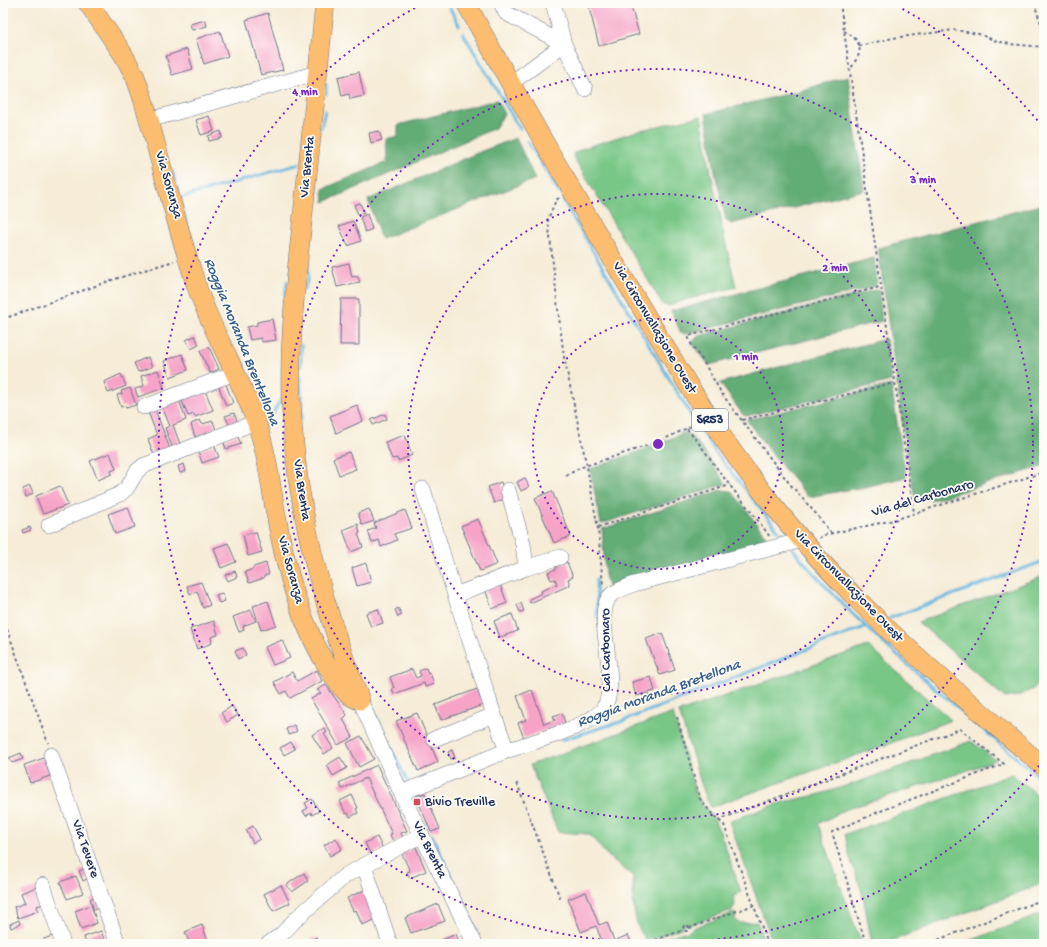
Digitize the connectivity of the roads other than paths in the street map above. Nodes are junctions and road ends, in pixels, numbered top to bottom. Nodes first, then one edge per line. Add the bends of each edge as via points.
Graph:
1 (88, 3) edge
2 (325, 3) edge
3 (466, 3) edge
4 (501, 3) edge
5 (553, 3) edge
6 (564, 44) junction
7 (318, 73) junction
8 (510, 84) junction
9 (585, 89) dead end
10 (149, 120) junction
11 (235, 373) junction
12 (144, 407) dead end
13 (256, 422) junction
14 (423, 489) dead end
15 (508, 490) dead end
16 (49, 525) dead end
17 (805, 543) junction
18 (560, 557) dead end
19 (526, 568) junction
20 (455, 595) junction
21 (360, 700) junction
22 (494, 716) junction
23 (434, 739) dead end
24 (507, 751) junction
25 (51, 754) road end
26 (1044, 767) edge
27 (402, 793) junction
28 (422, 835) junction
29 (364, 865) junction
30 (43, 885) dead end
31 (284, 939) edge
32 (63, 944) edge
33 (118, 944) edge
34 (268, 944) edge
35 (390, 944) edge
36 (475, 944) edge

1 - 10 main road, Via Soranza via 135,76
2 - 7 main road, Via Brenta
3 - 8 main road, Via Circonvallazione Ovest / SR53
4 - 6 street via 506,13
5 - 6 street
6 - 8 street
6 - 9 street
7 - 10 street
7 - 21 main road, Via Brenta via 293,317 291,400 300,489 314,562 327,609
8 - 17 main road, Via Circonvallazione Ovest / SR53 via 717,431 749,476
10 - 11 main road, Via Soranza via 187,257 209,318
11 - 12 street
11 - 13 main road, Via Soranza
13 - 16 street via 143,466 120,494
13 - 21 main road, Via Soranza via 265,451 281,539 301,613 313,641 336,680 353,698
14 - 20 street
15 - 19 street via 523,544
17 - 24 street, Cal Carbonaro via 776,547 634,584 612,594 607,601 604,615 610,686 602,711 582,724
17 - 26 main road, Via Circonvallazione Ovest / SR53 via 852,594 917,657
18 - 19 street
19 - 20 street
20 - 22 street
21 - 27 street, Via Brenta
22 - 23 street
22 - 24 street
24 - 27 street, Cal Carbonaro
25 - 33 street, Via Tevere
27 - 28 street, Via Brenta
28 - 29 street
28 - 36 street, Via Brenta
29 - 31 street via 346,875 324,893 297,918
29 - 35 street
30 - 32 street
31 - 34 street

